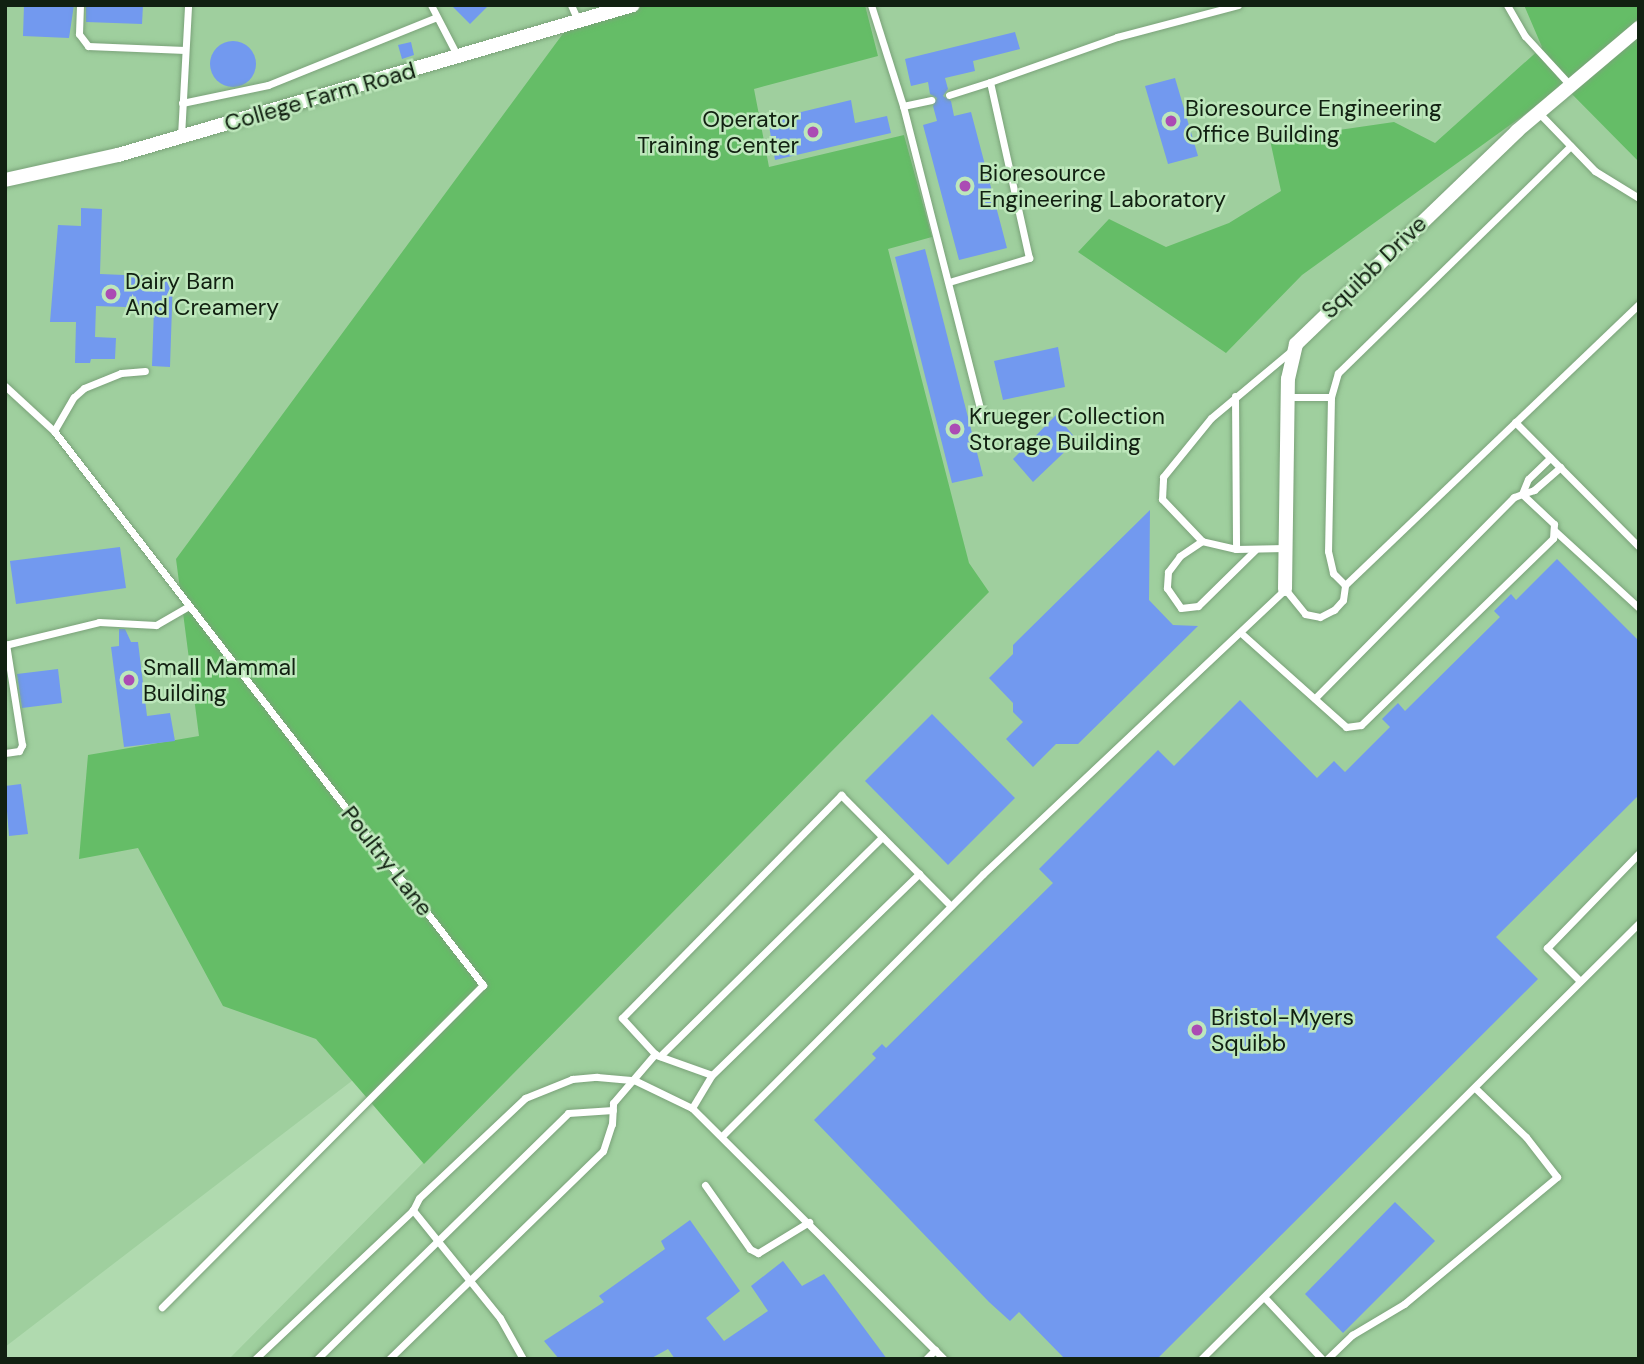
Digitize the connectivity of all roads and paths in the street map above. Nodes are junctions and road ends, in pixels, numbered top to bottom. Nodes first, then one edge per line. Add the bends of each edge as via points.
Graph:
1 (80, 5) edge
2 (188, 5) edge
3 (432, 5) edge
4 (571, 5) edge
5 (633, 5) edge
6 (871, 5) edge
7 (1238, 5) edge
8 (1507, 5) edge
9 (435, 18) junction
10 (579, 22) junction
11 (1639, 28) edge
12 (185, 50) junction
13 (458, 57) junction
14 (990, 82) junction
15 (1569, 84) junction
16 (949, 95) dead end
17 (931, 100) dead end
18 (182, 103) junction
19 (903, 106) junction
20 (1538, 112) junction
21 (181, 137) junction
22 (1571, 146) junction
23 (5, 180) edge
24 (1639, 198) edge
25 (949, 282) junction
26 (1639, 304) edge
27 (1292, 350) junction
28 (145, 371) dead end
29 (5, 386) edge
30 (1236, 396) junction
31 (1288, 397) junction
32 (1331, 397) junction
33 (982, 416) dead end
34 (1515, 422) junction
35 (54, 431) junction
36 (1550, 458) junction
37 (1560, 467) junction
38 (1521, 494) junction
39 (1555, 531) junction
40 (1202, 541) junction
41 (1639, 547) edge
42 (1286, 548) junction
43 (1236, 549) junction
44 (1255, 550) junction
45 (1345, 585) junction
46 (1285, 589) junction
47 (189, 606) junction
48 (1639, 608) edge
49 (1241, 633) junction
50 (6, 645) edge
51 (1315, 698) junction
52 (5, 753) edge
53 (882, 837) junction
54 (1639, 853) edge
55 (919, 874) junction
56 (951, 906) junction
57 (1639, 923) edge
58 (1580, 981) junction
59 (658, 1055) junction
60 (712, 1075) junction
61 (634, 1080) junction
62 (1475, 1088) junction
63 (692, 1108) junction
64 (613, 1110) junction
65 (723, 1135) junction
66 (705, 1185) dead end
67 (413, 1210) junction
68 (809, 1222) junction
69 (435, 1240) junction
70 (468, 1280) junction
71 (1265, 1298) junction
72 (162, 1307) dead end
73 (935, 1350) junction
74 (255, 1359) edge
75 (317, 1359) edge
76 (389, 1359) edge
77 (523, 1359) edge
78 (926, 1359) edge
79 (944, 1359) edge
80 (1201, 1359) edge
81 (1325, 1359) edge

1 - 12 lane via 79,34 88,46
2 - 12 lane
3 - 9 lane
4 - 10 lane
5 - 10 street, College Farm Road
6 - 19 lane
7 - 14 lane via 1117,37
8 - 15 lane via 1525,36
9 - 13 lane
9 - 18 lane via 268,85
10 - 13 street, College Farm Road
11 - 15 street, Squibb Drive
12 - 18 lane
13 - 21 street, College Farm Road
14 - 16 lane
14 - 25 lane via 1029,258
15 - 20 street, Squibb Drive
17 - 19 lane
18 - 21 lane
19 - 25 lane
20 - 22 lane
20 - 27 street, Squibb Drive
21 - 23 street, College Farm Road
22 - 24 lane via 1595,171
22 - 32 lane via 1338,373
25 - 33 lane
26 - 34 lane
27 - 30 lane
27 - 31 street
28 - 35 lane via 121,373 85,388 74,397
29 - 35 lane, Poultry Lane
30 - 40 lane via 1163,477 1161,499
30 - 43 lane
31 - 32 lane
31 - 42 street
32 - 45 lane via 1328,551 1334,573
34 - 36 lane
34 - 45 lane
35 - 47 lane, Poultry Lane
36 - 37 lane
36 - 38 lane via 1528,479
37 - 38 lane via 1534,490
37 - 41 lane
38 - 39 lane via 1554,524
38 - 51 lane
39 - 48 lane
39 - 51 lane via 1361,725 1346,727
40 - 43 lane
40 - 44 lane via 1180,556 1168,572 1167,588 1181,608 1198,606
42 - 44 lane
42 - 46 street
43 - 44 lane
45 - 46 lane via 1343,600 1320,617 1305,614
46 - 49 lane
47 - 50 lane via 156,625 99,622
47 - 72 lane, Poultry Lane via 483,985
49 - 51 lane
49 - 56 lane
50 - 52 lane via 22,745 19,751
53 - 55 lane
53 - 59 lane
53 - 59 lane via 841,796 622,1018
54 - 58 lane via 1547,948
55 - 56 lane
55 - 60 lane
56 - 65 lane
57 - 58 lane
58 - 62 lane
59 - 60 lane
59 - 61 lane
60 - 63 lane
61 - 63 lane
61 - 64 lane via 613,1102
61 - 67 lane via 572,1079 524,1098 419,1198
62 - 71 lane
62 - 81 lane via 1526,1137 1557,1177 1404,1304 1352,1335
63 - 65 lane
64 - 69 lane via 568,1113
64 - 70 lane via 603,1151
65 - 68 lane
66 - 68 lane via 758,1254
67 - 69 lane
67 - 74 lane
68 - 73 lane
69 - 70 lane
69 - 75 lane
70 - 76 lane
70 - 77 lane via 500,1318
71 - 80 lane
71 - 81 lane
73 - 78 lane
73 - 79 lane

